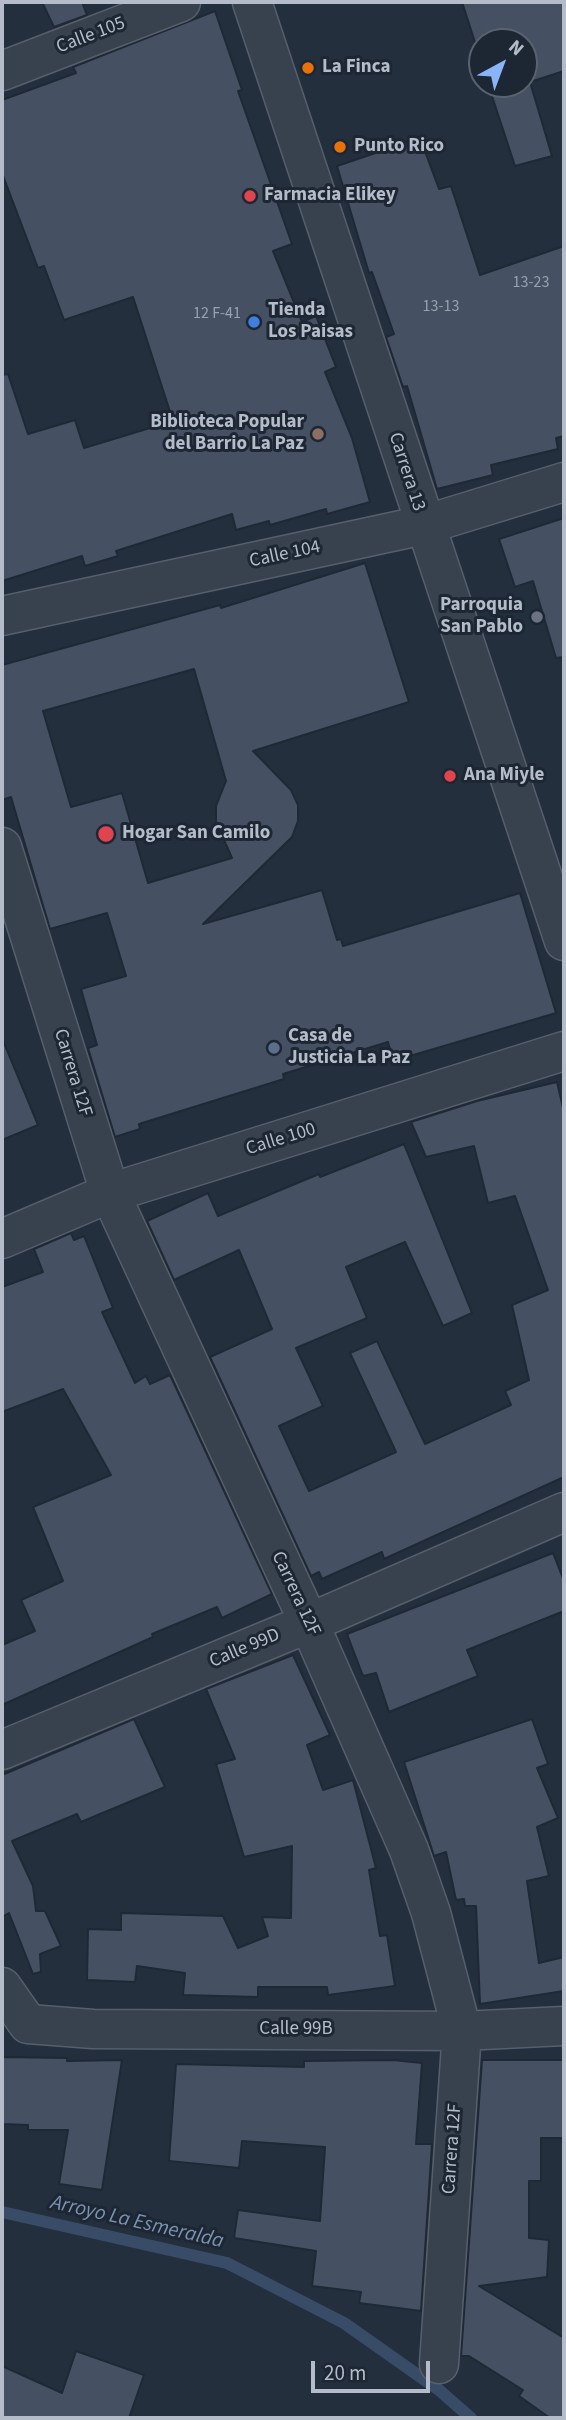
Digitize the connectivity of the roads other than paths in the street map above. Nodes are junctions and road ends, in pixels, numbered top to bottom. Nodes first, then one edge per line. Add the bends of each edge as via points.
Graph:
1 (181, 2) edge
2 (252, 2) edge
3 (2, 71) edge
4 (564, 482) edge
5 (424, 525) junction
6 (2, 616) edge
7 (2, 847) edge
8 (564, 941) edge
9 (564, 1051) edge
10 (110, 1193) junction
11 (2, 1239) edge
12 (564, 1512) edge
13 (309, 1623) junction
14 (2, 1750) edge
15 (2, 1987) edge
16 (564, 2026) edge
17 (462, 2031) junction
18 (439, 2364) dead end

1 - 3 street, Calle 105
2 - 5 street, Carrera 13
4 - 5 street, Calle 104
5 - 6 street, Calle 104
5 - 8 street, Carrera 13
7 - 10 street, Carrera 12F
9 - 10 street, Calle 100
10 - 11 street, Calle 100
10 - 13 street, Carrera 12F
12 - 13 street, Calle 99D
13 - 14 street, Calle 99D
13 - 17 street, Carrera 12F via 409,1850
15 - 17 street, Calle 99B via 29,2024 93,2029
16 - 17 street, Calle 99B
17 - 18 street, Carrera 12F

